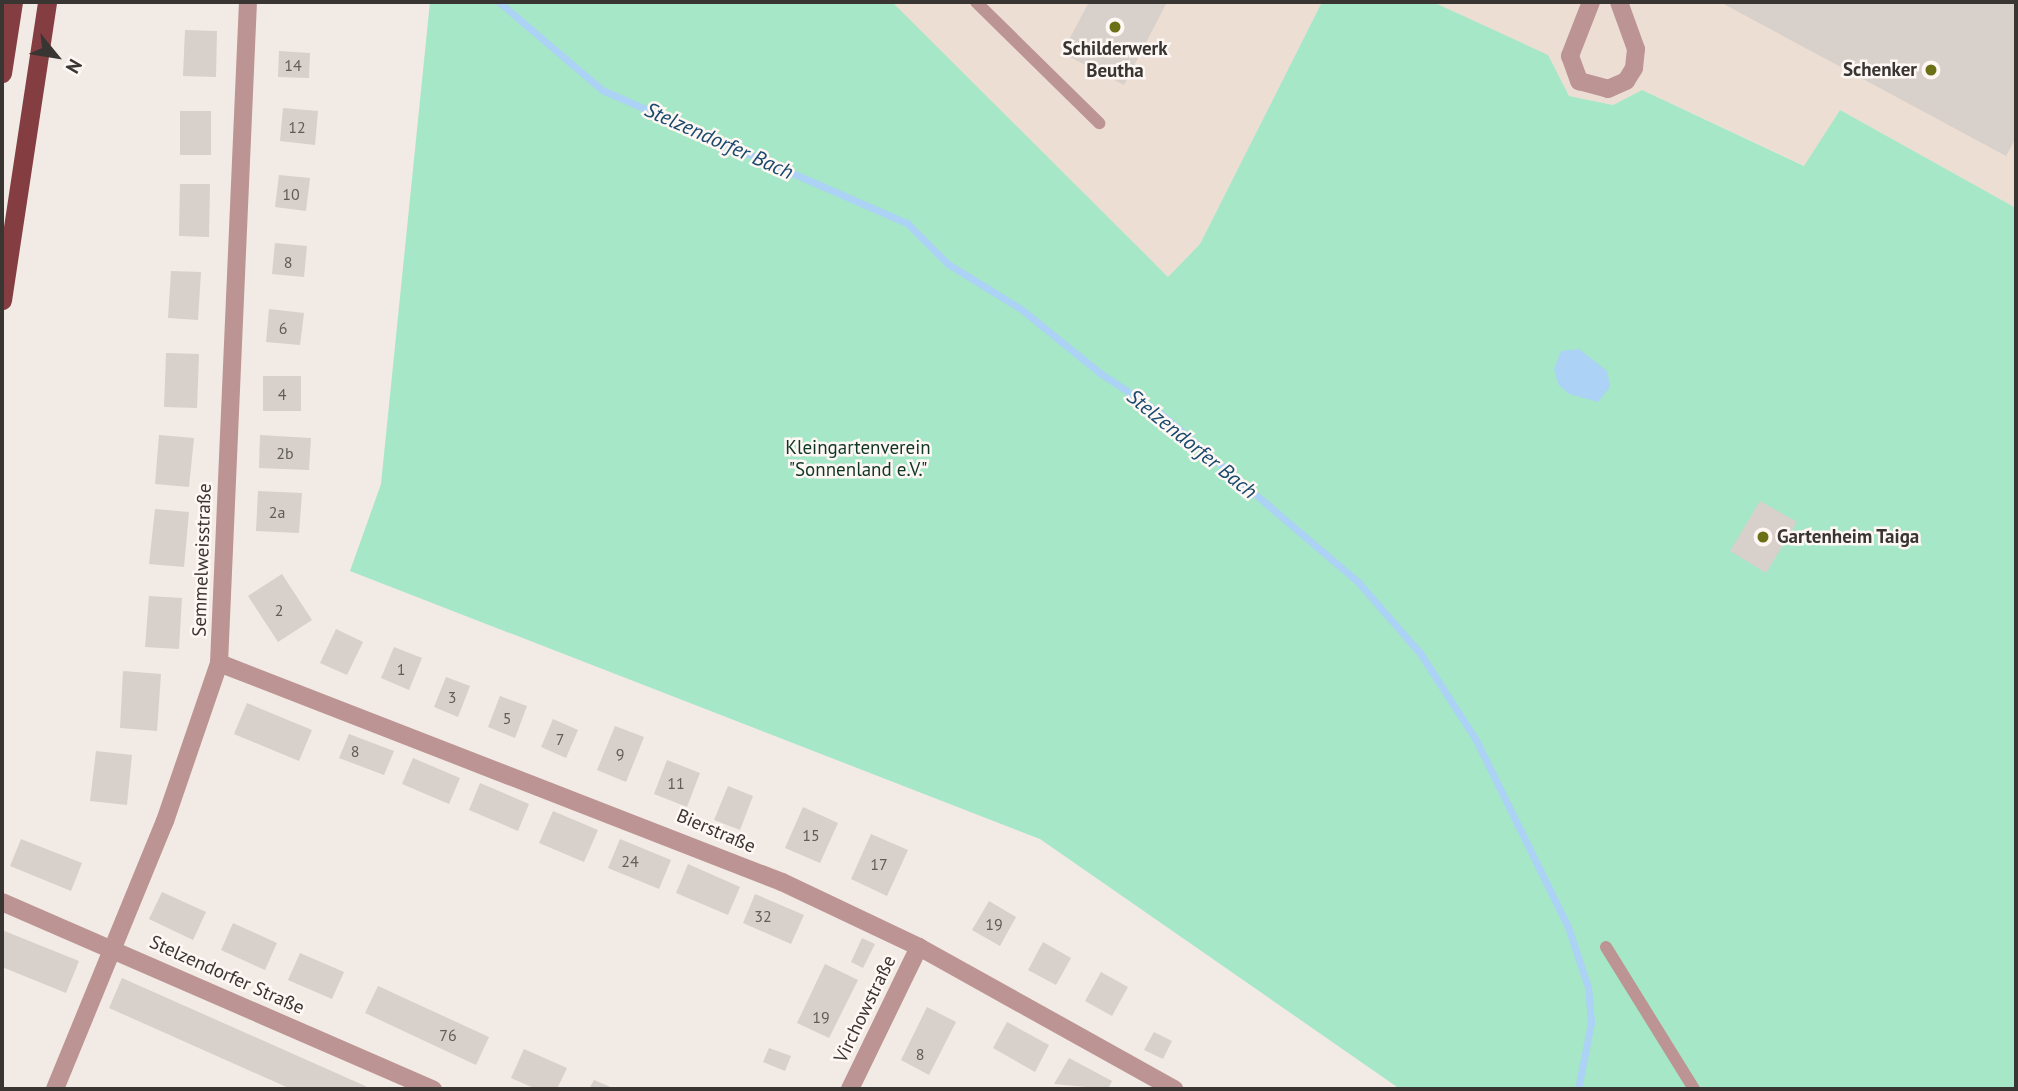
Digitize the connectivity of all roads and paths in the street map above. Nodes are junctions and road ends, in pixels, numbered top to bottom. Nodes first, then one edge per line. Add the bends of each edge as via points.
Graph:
1 (13, 2) edge
2 (47, 2) edge
3 (248, 2) edge
4 (976, 2) edge
5 (1591, 2) edge
6 (1619, 2) edge
7 (2, 73) edge
8 (1099, 123) dead end
9 (2, 300) edge
10 (219, 663) junction
11 (2, 902) edge
12 (111, 947) junction
13 (919, 947) junction
14 (1606, 947) dead end
15 (55, 1089) edge
16 (433, 1089) edge
17 (850, 1089) edge
18 (1174, 1089) edge
19 (1693, 1089) edge

1 - 7 highway
2 - 9 highway
3 - 10 street, Semmelweisstraße
4 - 8 lane
5 - 6 street via 1570,56 1580,81 1608,89 1626,80 1634,68 1636,49
10 - 12 street, Semmelweisstraße via 165,821
10 - 13 street, Bierstraße via 657,829
11 - 12 street, Stelzendorfer Straße
12 - 15 street, Semmelweisstraße
12 - 16 street, Stelzendorfer Straße
13 - 17 street, Virchowstraße
13 - 18 street, Bierstraße
14 - 19 lane

